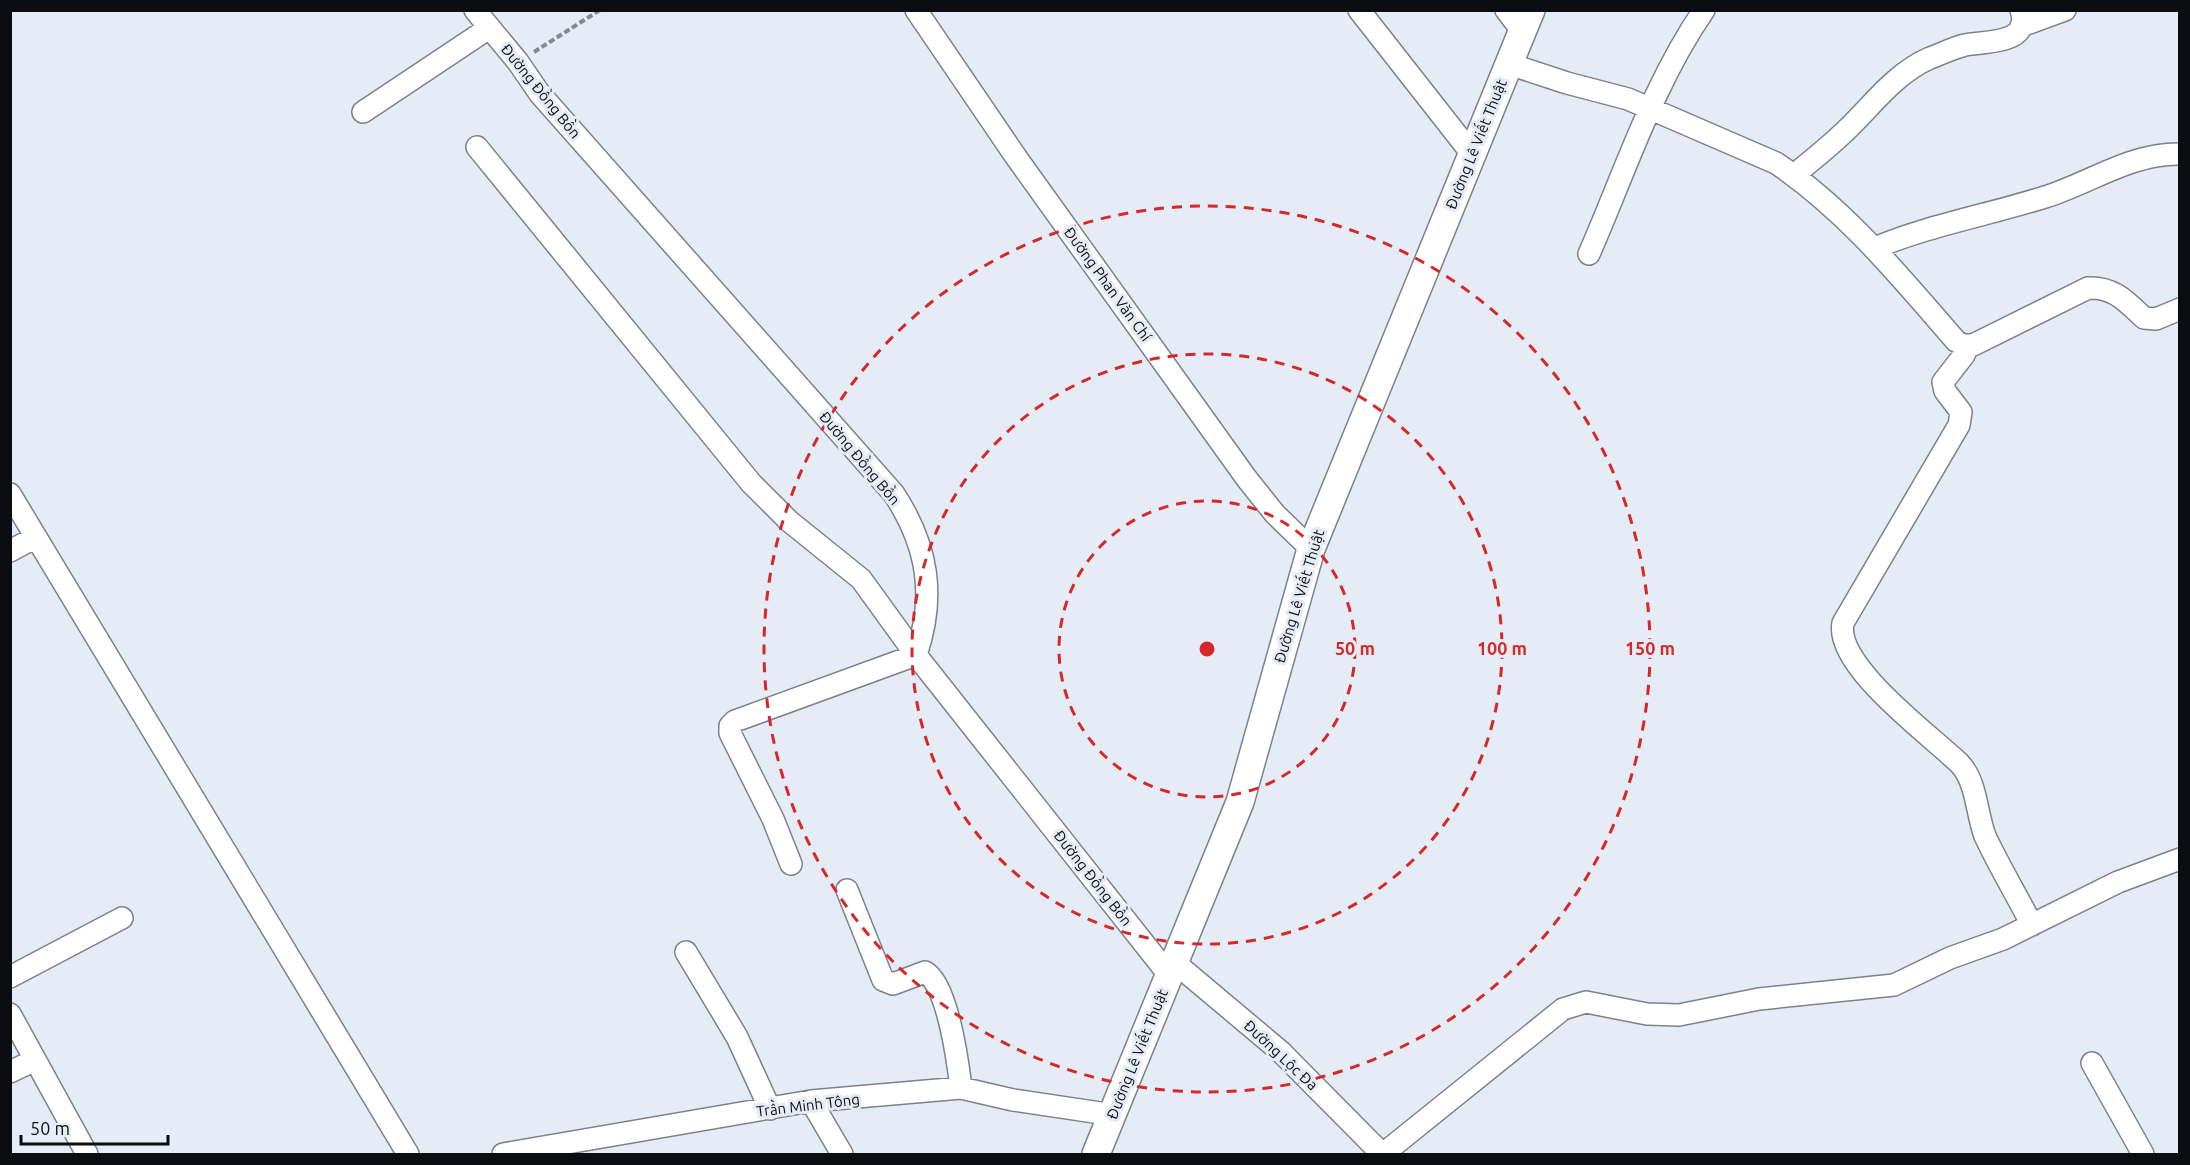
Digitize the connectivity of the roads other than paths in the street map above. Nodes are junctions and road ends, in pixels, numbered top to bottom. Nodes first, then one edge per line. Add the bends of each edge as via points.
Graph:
1 (475, 10) edge
2 (916, 10) edge
3 (1359, 10) edge
4 (1704, 10) edge
5 (2064, 10) edge
6 (1520, 17) edge
7 (2021, 18) edge
8 (489, 28) junction
9 (1509, 64) junction
10 (1650, 109) junction
11 (363, 112) dead end
12 (477, 147) dead end
13 (1472, 154) junction
14 (2180, 154) edge
15 (1794, 175) junction
16 (1875, 248) junction
17 (1589, 254) dead end
18 (2180, 309) edge
19 (1968, 346) junction
20 (10, 494) edge
21 (36, 537) junction
22 (1311, 549) junction
23 (10, 550) edge
24 (916, 655) junction
25 (2180, 859) edge
26 (791, 864) dead end
27 (848, 890) dead end
28 (122, 918) dead end
29 (2032, 925) junction
30 (686, 952) dead end
31 (1172, 968) junction
32 (10, 977) edge
33 (10, 1014) edge
34 (35, 1060) junction
35 (2092, 1063) dead end
36 (10, 1072) edge
37 (961, 1088) junction
38 (811, 1101) junction
39 (770, 1109) junction
40 (1114, 1115) junction
41 (87, 1155) edge
42 (408, 1155) edge
43 (503, 1155) edge
44 (842, 1155) edge
45 (1096, 1155) edge
46 (1383, 1155) edge
47 (2143, 1155) edge

1 - 8 street, Đường Đồng Bồn
2 - 22 street, Đường Phan Văn Chí via 1016,157 1247,479
3 - 13 street
4 - 10 street via 1676,55
5 - 7 street
6 - 9 main road, Đường Lê Viết Thuật
7 - 15 street via 2015,35 2006,40 1962,46 1916,66
8 - 11 street
8 - 24 street, Đường Đồng Bồn via 540,94 894,494 918,540 927,583 926,627
9 - 10 street
9 - 13 main road, Đường Lê Viết Thuật
10 - 15 street via 1762,156
10 - 17 street
12 - 24 street via 751,483 861,579
13 - 22 main road, Đường Lê Viết Thuật
14 - 16 street via 2142,159 2047,197 1922,229
15 - 16 street
16 - 19 street via 1956,341
18 - 19 street via 2150,320 2115,292 2088,288
19 - 29 street via 1943,382 1961,412 1959,425 1843,623 1842,643 1885,697 1966,771 1986,836
20 - 21 street
21 - 23 street
21 - 42 street
22 - 31 main road, Đường Lê Viết Thuật via 1240,802
24 - 26 street via 730,726
24 - 31 street, Đường Đồng Bồn
25 - 29 street via 2098,891
27 - 37 street via 883,980 893,984 925,972 934,981 950,1022
28 - 32 street
29 - 46 street via 1907,980 1881,987 1759,999 1679,1015 1575,1003
30 - 39 street via 737,1036
31 - 40 main road, Đường Lê Viết Thuật
31 - 46 street, Đường Lộc Đa via 1280,1051
33 - 34 street
34 - 36 street
34 - 41 street
35 - 47 street
37 - 38 street, Trần Minh Tông
37 - 40 street, Trần Minh Tông
38 - 39 street, Trần Minh Tông
38 - 44 street
39 - 43 street, Trần Minh Tông
40 - 45 main road, Đường Lê Viết Thuật

